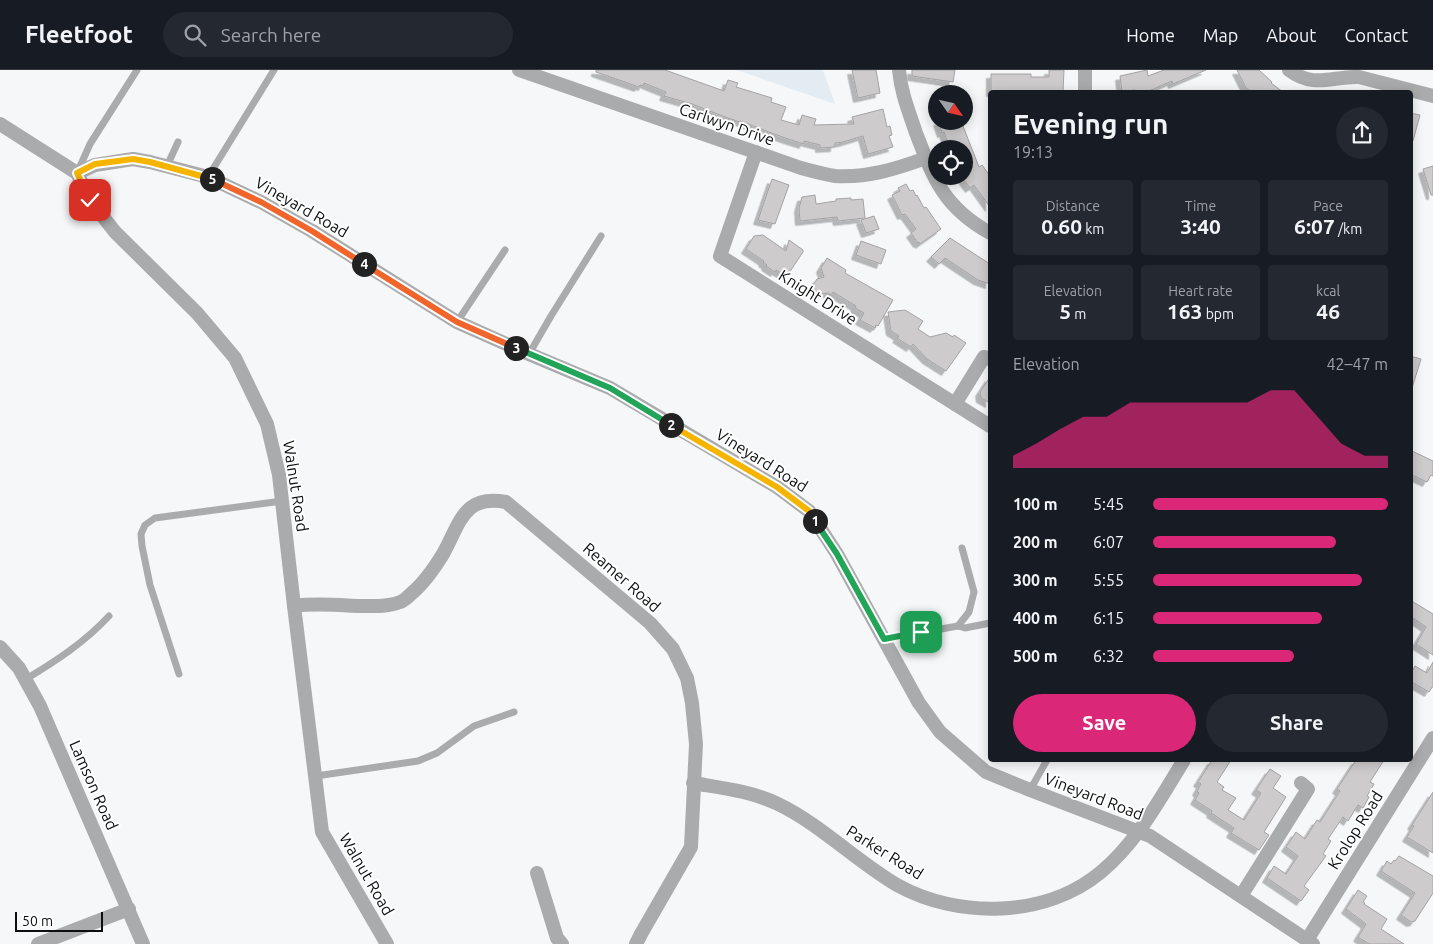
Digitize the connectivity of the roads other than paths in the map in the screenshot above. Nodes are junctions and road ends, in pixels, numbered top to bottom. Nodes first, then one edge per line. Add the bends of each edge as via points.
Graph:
1 (137, 70) edge
2 (274, 70) edge
3 (519, 70) edge
4 (899, 70) edge
5 (1085, 70) edge
6 (1290, 70) edge
7 (1085, 90) edge
8 (1410, 90) edge
9 (1413, 91) edge
10 (1433, 96) edge
11 (0, 124) edge
12 (178, 142) dead end
13 (756, 152) junction
14 (926, 158) junction
15 (167, 166) junction
16 (77, 173) junction
17 (208, 177) junction
18 (988, 232) edge
19 (601, 236) dead end
20 (505, 250) dead end
21 (457, 322) junction
22 (529, 354) junction
23 (988, 359) edge
24 (955, 404) junction
25 (988, 425) edge
26 (282, 501) junction
27 (962, 548) dead end
28 (294, 606) junction
29 (109, 616) dead end
30 (988, 623) edge
31 (958, 626) junction
32 (884, 639) junction
33 (0, 647) edge
34 (179, 674) dead end
35 (26, 679) junction
36 (514, 712) dead end
37 (1433, 738) edge
38 (1045, 762) edge
39 (1183, 762) edge
40 (316, 776) junction
41 (694, 783) junction
42 (1301, 783) dead end
43 (1030, 790) junction
44 (1139, 831) junction
45 (537, 873) dead end
46 (1241, 896) junction
47 (129, 910) junction
48 (1310, 942) edge
49 (38, 944) edge
50 (143, 944) edge
51 (388, 944) edge
52 (562, 944) edge
53 (636, 944) edge

1 - 16 lane via 90,144
2 - 17 lane
3 - 13 street, Carlwyn Drive
4 - 14 street via 903,96
5 - 7 street
6 - 8 street via 1319,82 1348,76
9 - 10 street
11 - 16 street
12 - 15 lane
13 - 14 street, Carlwyn Drive via 800,168 835,176 872,174
13 - 24 street, Knight Drive via 720,256
14 - 18 street via 936,181 953,204
15 - 16 street, Vineyard Road via 133,159 95,164
15 - 17 street, Vineyard Road
16 - 26 street, Walnut Road via 90,200 116,232 198,313 235,358 267,424
17 - 21 street, Vineyard Road via 304,226
19 - 22 lane
20 - 21 lane
21 - 22 street, Vineyard Road
22 - 32 street, Vineyard Road via 610,388 777,487 809,511
23 - 24 street via 984,358
24 - 25 street, Knight Drive
26 - 28 street, Walnut Road
26 - 34 lane via 155,518 145,525 141,534 150,585
27 - 31 lane via 974,592 969,612
28 - 40 street, Walnut Road
28 - 41 street, Reamer Road via 378,606 401,602 419,587 442,555 461,517 471,507 494,500 506,502 650,623 673,649 687,678 692,703 696,744
29 - 35 lane via 95,632
30 - 31 lane via 966,628
31 - 32 lane
32 - 43 street, Vineyard Road via 919,703 940,732 986,772
33 - 35 street, Lamson Road
35 - 47 street, Lamson Road
36 - 40 lane via 474,726 438,753 418,761
37 - 48 street, Krolop Road
38 - 43 lane
39 - 44 street, Parker Road
40 - 51 street, Walnut Road via 322,832
41 - 44 street, Parker Road via 742,791 777,804 899,886 924,897 973,908 1019,907 1049,900 1075,889 1102,872
41 - 53 street, Reamer Road via 691,846
42 - 46 street via 1308,789
43 - 44 street, Vineyard Road
44 - 46 street, Vineyard Road
45 - 52 street via 557,938
46 - 48 street, Vineyard Road
47 - 49 street
47 - 50 street, Lamson Road

